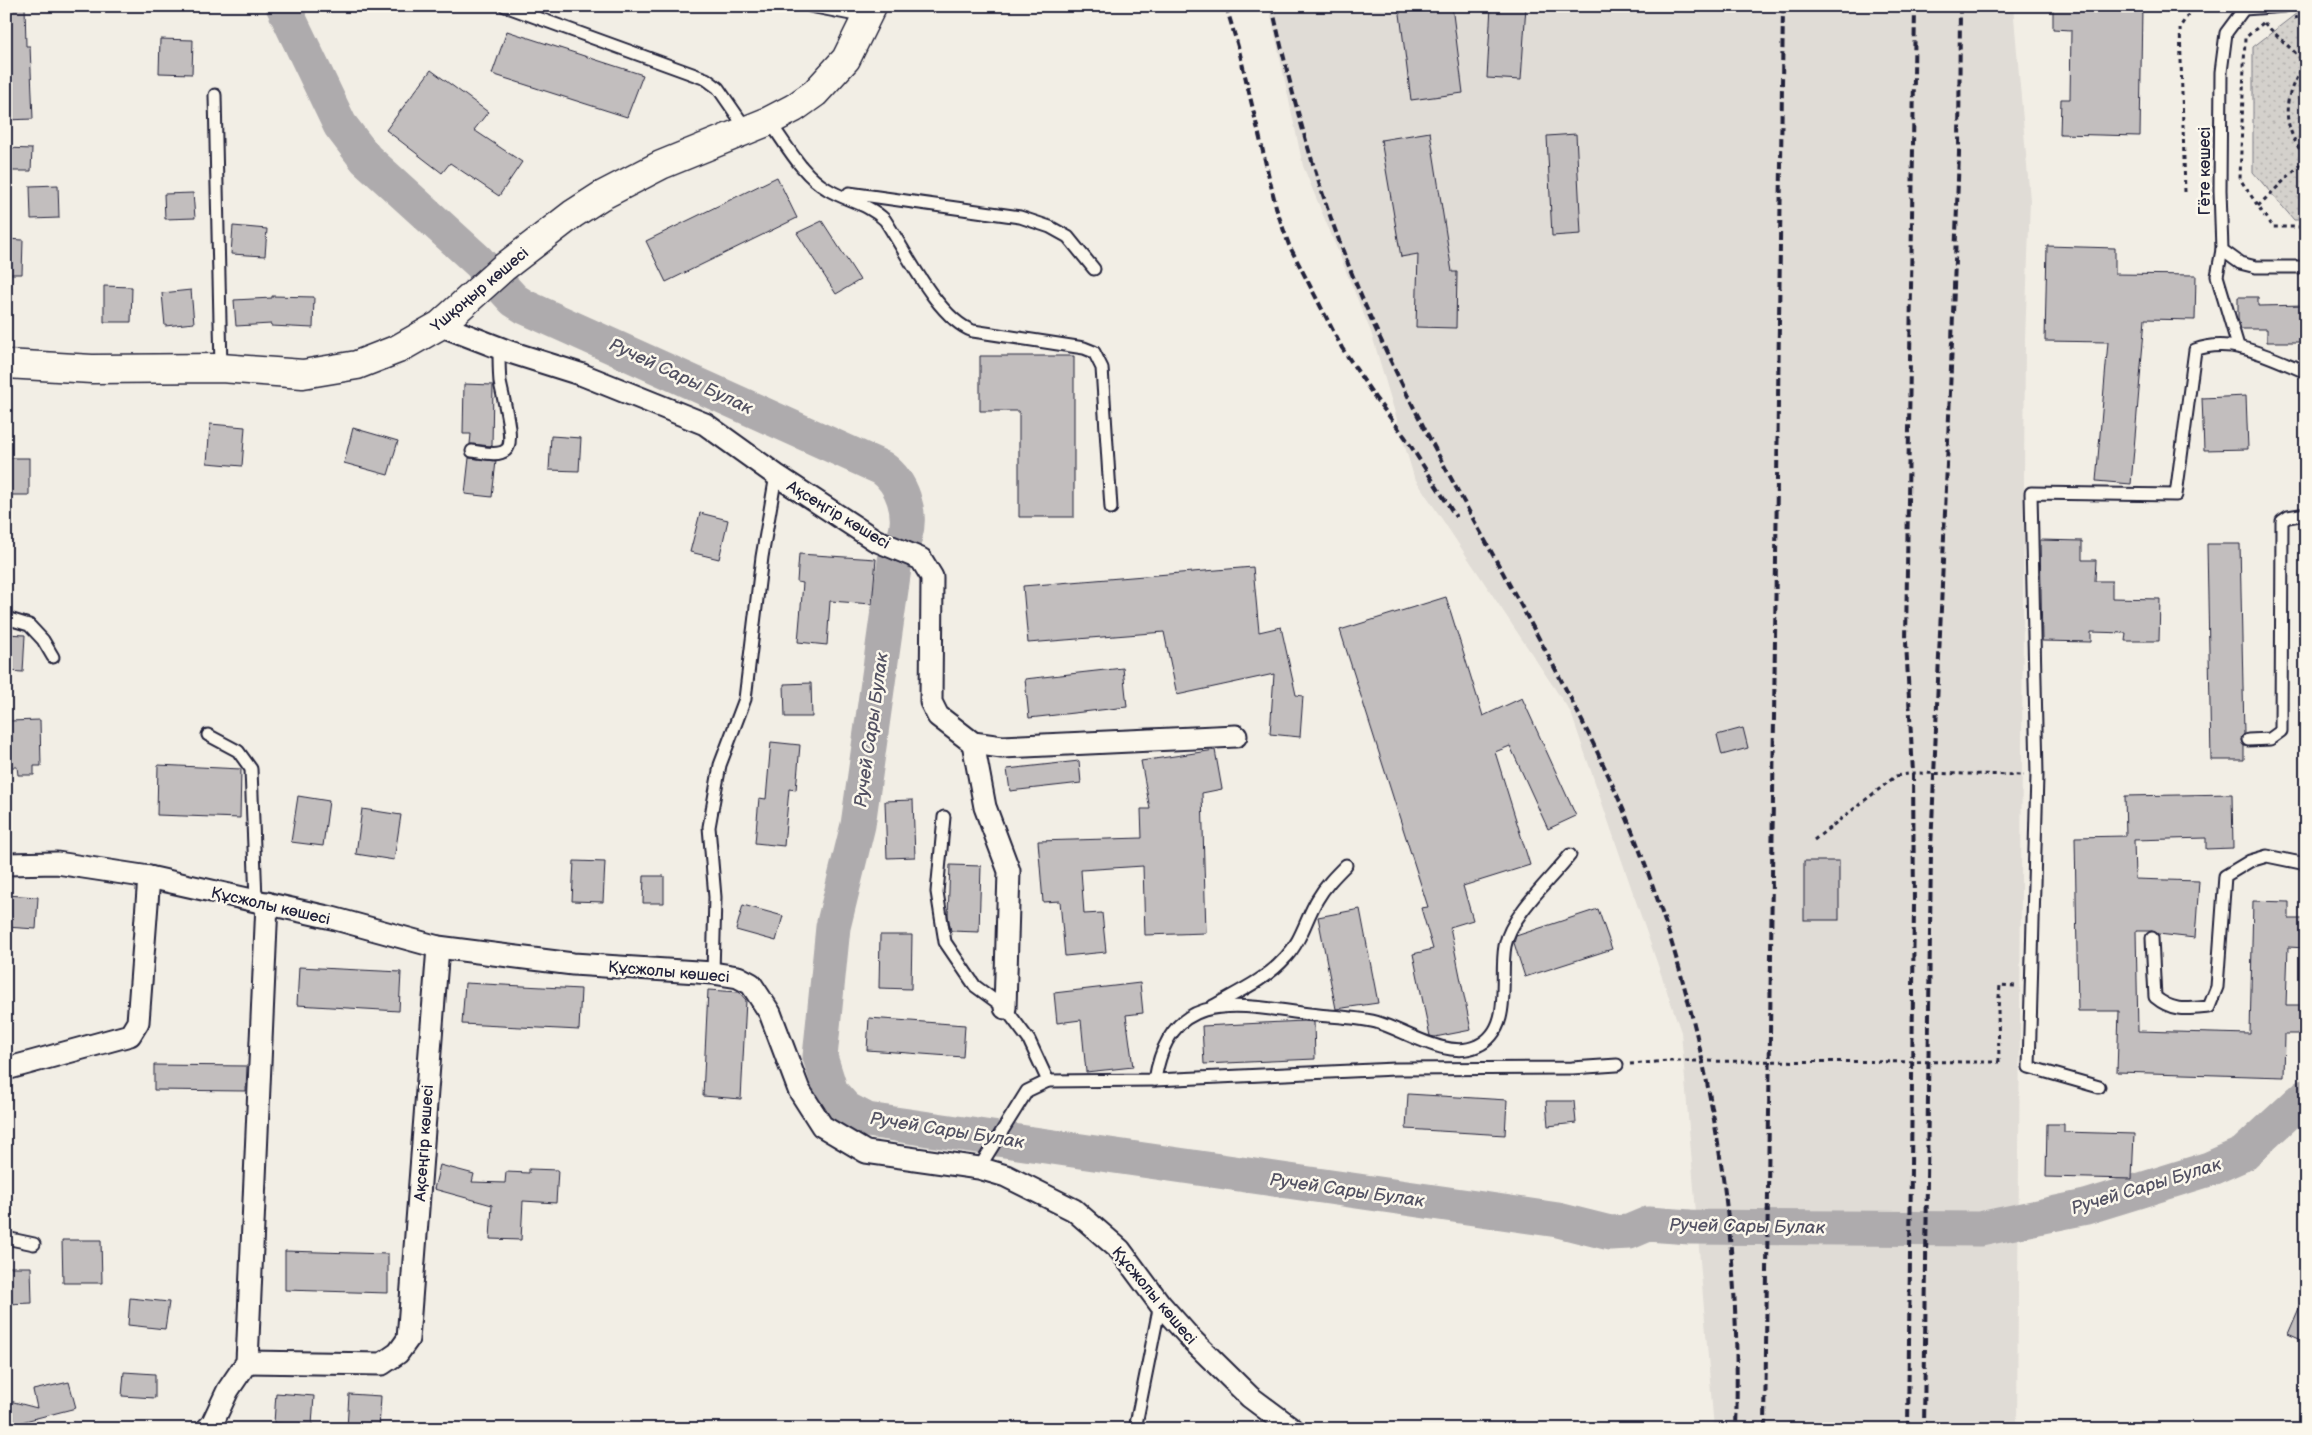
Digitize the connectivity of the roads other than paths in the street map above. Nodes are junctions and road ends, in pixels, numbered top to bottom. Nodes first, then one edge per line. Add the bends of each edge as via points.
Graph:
1 (505, 6) edge
2 (810, 6) edge
3 (2285, 6) edge
4 (2245, 8) edge
5 (870, 12) edge
6 (215, 95) dead end
7 (758, 126) junction
8 (828, 190) junction
9 (2222, 250) junction
10 (2306, 267) edge
11 (1094, 269) dead end
12 (440, 324) junction
13 (2238, 346) junction
14 (499, 348) junction
15 (6, 364) edge
16 (221, 368) junction
17 (2306, 372) edge
18 (472, 451) dead end
19 (776, 475) junction
20 (1111, 508) dead end
21 (2306, 514) edge
22 (6, 618) edge
23 (53, 657) dead end
24 (208, 735) dead end
25 (1236, 736) dead end
26 (2248, 740) dead end
27 (973, 743) junction
28 (944, 817) dead end
29 (1570, 855) dead end
30 (6, 864) edge
31 (2306, 864) edge
32 (1346, 865) dead end
33 (149, 877) junction
34 (262, 902) junction
35 (2152, 938) dead end
36 (438, 948) junction
37 (713, 973) junction
38 (1005, 1008) junction
39 (1209, 1008) junction
40 (1617, 1065) road end
41 (6, 1068) edge
42 (1155, 1080) junction
43 (1048, 1082) junction
44 (2099, 1087) dead end
45 (979, 1168) junction
46 (6, 1238) edge
47 (34, 1244) dead end
48 (1160, 1304) junction
49 (247, 1362) junction
50 (207, 1429) edge
51 (1135, 1429) edge
52 (1293, 1429) edge

1 - 7 lane via 706,80
2 - 5 lane
3 - 4 lane
4 - 9 lane, Гёте көшесі via 2226,33 2221,72
5 - 7 main road, Үшқоңыр көшесі via 846,59 815,93
6 - 16 lane
7 - 8 lane
7 - 12 main road, Үшқоңыр көшесі via 661,165 601,196 503,268
8 - 11 lane via 1020,217 1068,236
8 - 20 lane via 876,211 885,220 938,303 962,328 1094,352 1102,368
9 - 10 lane via 2240,263
9 - 13 lane, Гёте көшесі via 2217,276
12 - 14 street, Ақсеңгір көшесі
12 - 16 main road, Үшқоңыр көшесі via 398,349 356,365 303,374
13 - 17 lane
13 - 44 lane via 2210,344 2195,350 2176,495 2031,493 2037,775 2030,1067
14 - 18 lane via 500,382 510,446 497,454
14 - 19 street, Ақсеңгір көшесі via 583,375 705,424
15 - 16 main road, Үшқоңыр көшесі via 92,369
19 - 27 street, Ақсеңгір көшесі via 875,540 921,559 932,577 931,702 938,716
19 - 37 lane via 762,557 745,699 720,765 709,827 715,897
21 - 26 lane via 2282,521 2281,731 2270,739
22 - 23 lane via 29,625
24 - 34 lane via 238,751 251,769
25 - 27 street, Ақсеңгір көшесі via 1002,747
27 - 38 street via 985,806 1009,872
28 - 38 lane via 937,892 945,942 975,986
29 - 39 lane via 1514,923 1505,946 1499,1024 1490,1038 1477,1047 1460,1051 1438,1046 1376,1022 1270,1007
30 - 33 street, Құсжолы көшесі via 57,864
31 - 35 lane via 2267,856 2225,876 2217,987 2208,1007 2179,1010 2165,1006 2155,997
32 - 39 lane via 1327,884 1300,939 1286,957 1272,971
33 - 34 street, Құсжолы көшесі
33 - 41 street via 136,1029 130,1034
34 - 36 street, Құсжолы көшесі
34 - 49 street
36 - 37 street, Құсжолы көшесі via 572,964
36 - 49 street, Ақсеңгір көшесі via 408,1339 398,1353 382,1364
37 - 45 street, Құсжолы көшесі via 738,977 751,984 770,1013 798,1090 822,1126 866,1152
38 - 43 lane via 1029,1040
39 - 42 lane via 1184,1018 1171,1032 1158,1061
40 - 42 lane via 1395,1069
42 - 43 lane
43 - 45 lane via 1027,1091
45 - 48 street, Құсжолы көшесі via 1006,1176 1074,1210 1120,1250
46 - 47 lane
48 - 51 lane
48 - 52 street, Құсжолы көшесі via 1250,1397
49 - 50 street

